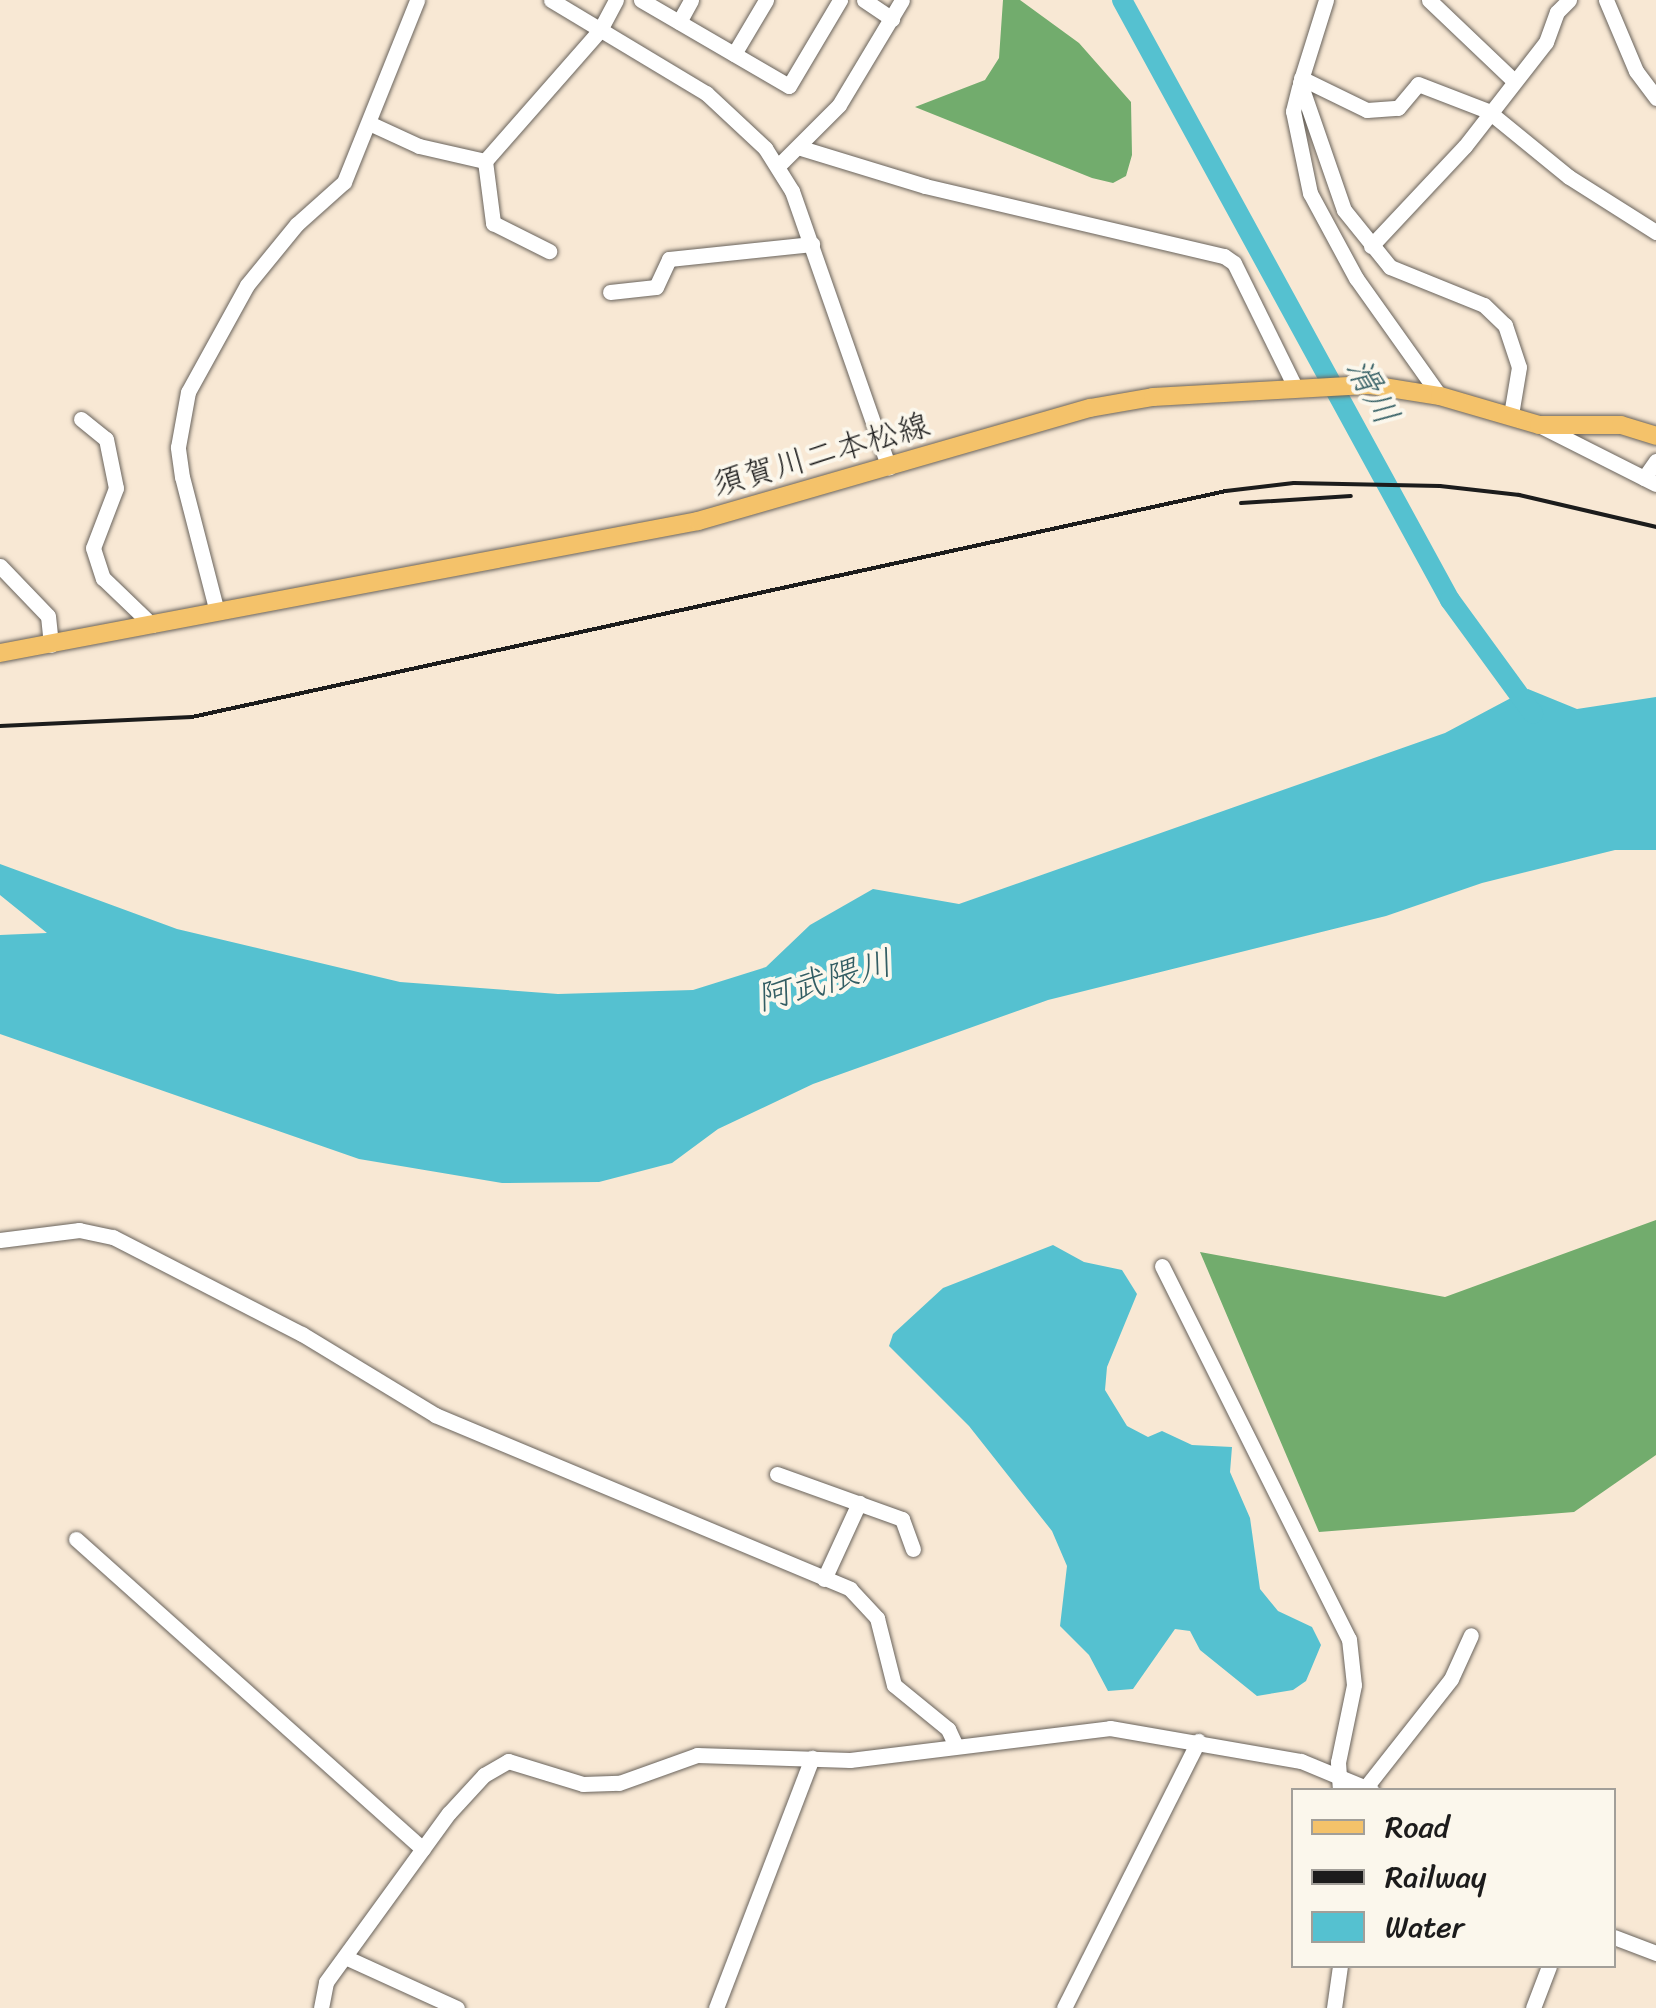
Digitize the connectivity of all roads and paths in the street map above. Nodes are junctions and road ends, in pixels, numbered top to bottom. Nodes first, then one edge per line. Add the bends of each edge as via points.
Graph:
1 (418, 0) edge
2 (551, 0) edge
3 (616, 0) edge
4 (641, 0) edge
5 (691, 0) edge
6 (766, 0) edge
7 (840, 0) edge
8 (864, 0) edge
9 (902, 0) edge
10 (1326, 0) edge
11 (1429, 0) edge
12 (1569, 0) edge
13 (1606, 0) edge
14 (892, 19) junction
15 (679, 22) junction
16 (600, 30) junction
17 (734, 54) junction
18 (1513, 80) junction
19 (1300, 81) junction
20 (1656, 98) edge
21 (1488, 111) junction
22 (369, 123) junction
23 (800, 148) junction
24 (485, 162) junction
25 (778, 166) junction
26 (1656, 232) edge
27 (812, 244) junction
28 (1371, 246) junction
29 (550, 252) dead end
30 (610, 292) dead end
31 (1299, 387) junction
32 (1440, 396) junction
33 (1511, 415) junction
34 (81, 419) dead end
35 (1539, 425) junction
36 (1656, 436) edge
37 (1656, 461) edge
38 (889, 468) junction
39 (1650, 481) edge
40 (0, 566) edge
41 (217, 612) junction
42 (152, 625) junction
43 (51, 645) junction
44 (0, 653) edge
45 (0, 1240) edge
46 (1162, 1266) dead end
47 (777, 1474) dead end
48 (858, 1503) junction
49 (76, 1539) dead end
50 (913, 1549) dead end
51 (824, 1579) junction
52 (1471, 1636) dead end
53 (1198, 1741) junction
54 (956, 1746) junction
55 (812, 1758) junction
56 (1339, 1772) junction
57 (1340, 1788) edge
58 (1366, 1788) edge
59 (1369, 1788) edge
60 (424, 1850) junction
61 (1616, 1938) edge
62 (1656, 1953) edge
63 (345, 1957) junction
64 (1340, 1968) edge
65 (1548, 1968) edge
66 (321, 2008) edge
67 (457, 2008) edge
68 (716, 2008) edge
69 (1064, 2008) edge
70 (1334, 2008) edge
71 (1533, 2008) edge

1 - 22 street
2 - 16 street
3 - 16 street
4 - 15 street
5 - 15 street
6 - 17 street
7 - 17 street via 790,86
8 - 14 street
9 - 14 street
10 - 19 street
11 - 18 street
12 - 18 street via 1546,42
13 - 20 street via 1636,71
14 - 23 street via 839,105
15 - 17 street
16 - 24 street
16 - 25 street via 739,118
18 - 21 street
19 - 21 street via 1368,110 1398,108 1418,84
19 - 28 street via 1331,181
19 - 32 street via 1292,112 1310,192 1356,278
21 - 26 street via 1569,177
21 - 28 street via 1465,146
22 - 24 street via 419,146
22 - 41 street via 344,182 297,224 247,285 188,392 180,462
23 - 25 street
23 - 31 street via 910,182 1224,256 1234,263
24 - 29 street via 493,222
25 - 27 street
27 - 30 street via 670,258 656,287
27 - 38 street
28 - 33 street via 1402,276 1467,297 1505,324 1519,367
31 - 32 main road, 須賀川二本松線 via 1358,384
31 - 38 main road, 須賀川二本松線 via 1090,408
32 - 33 main road, 須賀川二本松線
33 - 35 main road, 須賀川二本松線
34 - 42 street via 106,439 116,488 94,548 103,578
35 - 36 main road, 須賀川二本松線 via 1621,425
35 - 39 street
37 - 39 street
38 - 41 main road, 須賀川二本松線 via 698,521
40 - 43 street via 48,616
41 - 42 main road, 須賀川二本松線
42 - 43 main road, 須賀川二本松線
43 - 44 main road, 須賀川二本松線
45 - 51 street via 79,1230 113,1237 302,1334 435,1415 640,1496
46 - 56 street via 1349,1639 1354,1686
47 - 48 street
48 - 50 street via 902,1519
48 - 51 street
49 - 60 street
51 - 54 street via 867,1602 894,1685 948,1728
52 - 59 street via 1451,1680
53 - 54 street via 1096,1728
53 - 56 street
53 - 69 street
54 - 55 street
55 - 60 street via 698,1756 619,1783 595,1784 508,1761 484,1775
55 - 68 street
56 - 57 street
56 - 58 street
60 - 63 street
61 - 62 street
63 - 66 street via 326,1982
63 - 67 street
64 - 70 street
65 - 71 street

